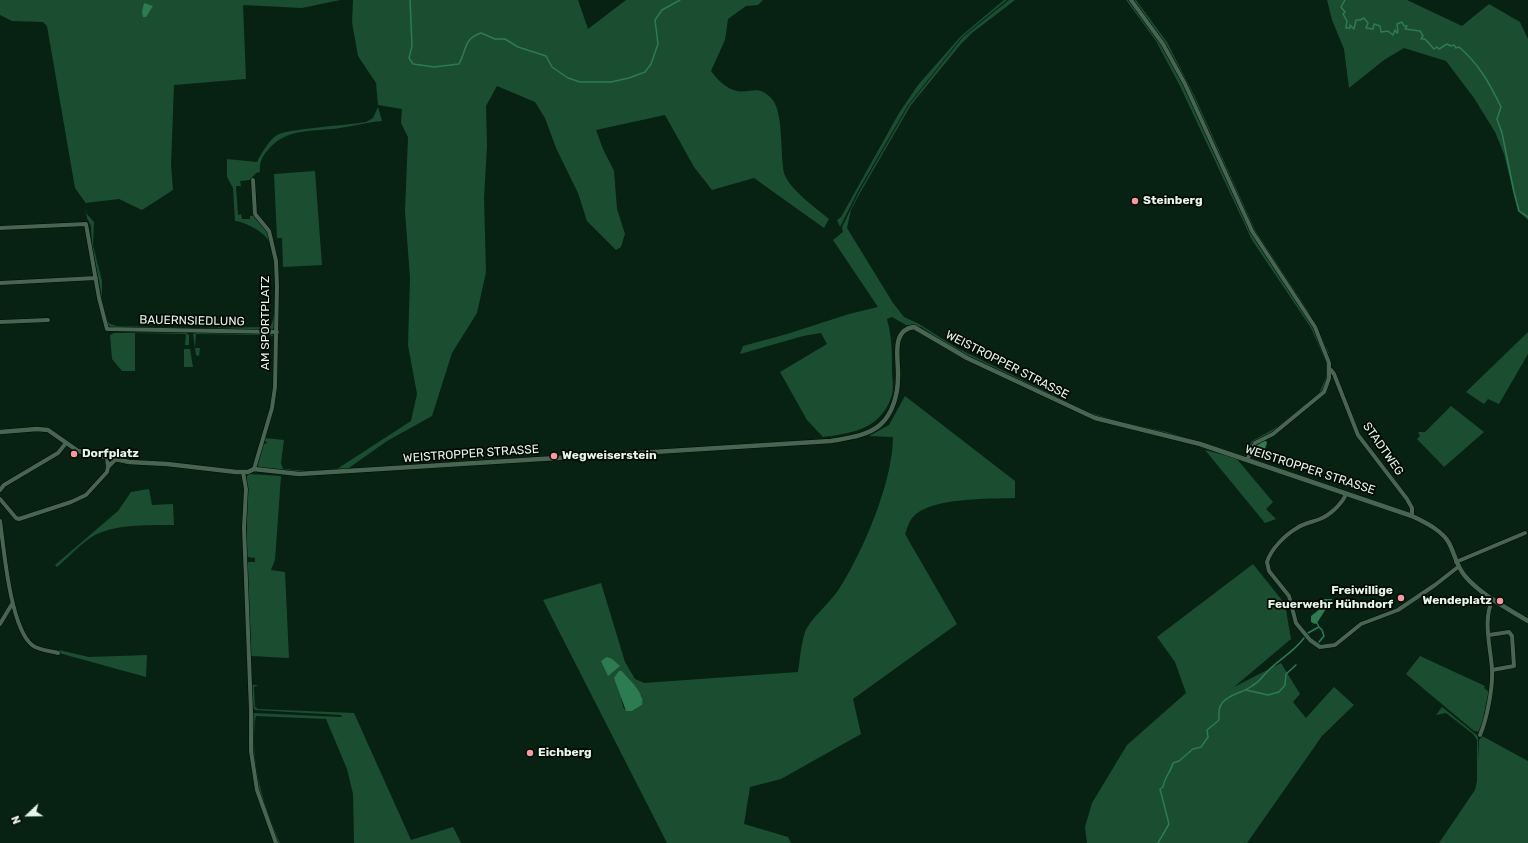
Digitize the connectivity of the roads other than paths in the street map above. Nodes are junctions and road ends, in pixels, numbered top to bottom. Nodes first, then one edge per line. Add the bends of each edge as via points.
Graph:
1 (1131, 0) edge
2 (253, 180) dead end
3 (0, 228) edge
4 (96, 278) junction
5 (0, 284) edge
6 (48, 320) dead end
7 (0, 322) edge
8 (277, 332) junction
9 (1330, 370) junction
10 (0, 432) edge
11 (66, 443) junction
12 (107, 457) junction
13 (116, 459) junction
14 (1247, 460) junction
15 (108, 467) junction
16 (254, 469) junction
17 (243, 472) junction
18 (0, 490) edge
19 (1346, 494) junction
20 (0, 499) edge
21 (1412, 516) junction
22 (0, 522) edge
23 (1526, 533) dead end
24 (1456, 562) junction
25 (1458, 567) junction
26 (1493, 599) junction
27 (12, 604) junction
28 (1528, 621) edge
29 (0, 624) edge
30 (1489, 635) junction
31 (58, 653) dead end
32 (1492, 670) junction
33 (1480, 735) dead end
34 (276, 843) edge

1 - 9 street, STADTWEG via 1163,44 1185,84 1252,231 1312,322 1325,350
2 - 8 street, AM SPORTPLATZ via 255,214 269,231 274,251
3 - 4 street via 86,224
4 - 5 street
4 - 8 street, BAUERNSIEDLUNG via 107,329
6 - 7 street
8 - 16 street, AM SPORTPLATZ via 272,408
9 - 14 street, STADTWEG via 1328,383 1320,397 1273,434 1255,443
9 - 21 street, STADTWEG via 1334,374 1358,435 1404,494 1411,506
10 - 11 street via 43,429 54,433
11 - 12 street via 83,453
11 - 18 street via 58,453 4,485
12 - 13 street
12 - 15 street
13 - 15 street
13 - 17 street
14 - 16 street, WEISTROPPER STRASSE via 1179,438 1095,418 961,355 914,327 906,330 898,339 897,389 888,415 880,425 858,436 811,443 308,474
14 - 19 street, WEISTROPPER STRASSE
15 - 20 street via 103,478 80,499 26,519 16,518
16 - 17 street
17 - 34 street via 246,489 244,528 251,751 254,780
19 - 21 street, WEISTROPPER STRASSE
19 - 25 street via 1331,512 1321,519 1298,527 1288,534 1268,559 1267,568 1283,587 1291,602 1296,622 1315,645 1335,645 1361,624 1398,610
21 - 24 street, WEISTROPPER STRASSE via 1434,528 1447,539
22 - 27 street
23 - 24 street
24 - 25 street, WEISTROPPER STRASSE
25 - 26 street, WEISTROPPER STRASSE via 1467,579
26 - 28 street, WEISTROPPER STRASSE
26 - 30 street
27 - 29 street
27 - 31 street via 30,643
30 - 32 street
30 - 32 street via 1509,632 1513,643 1514,666
32 - 33 street

